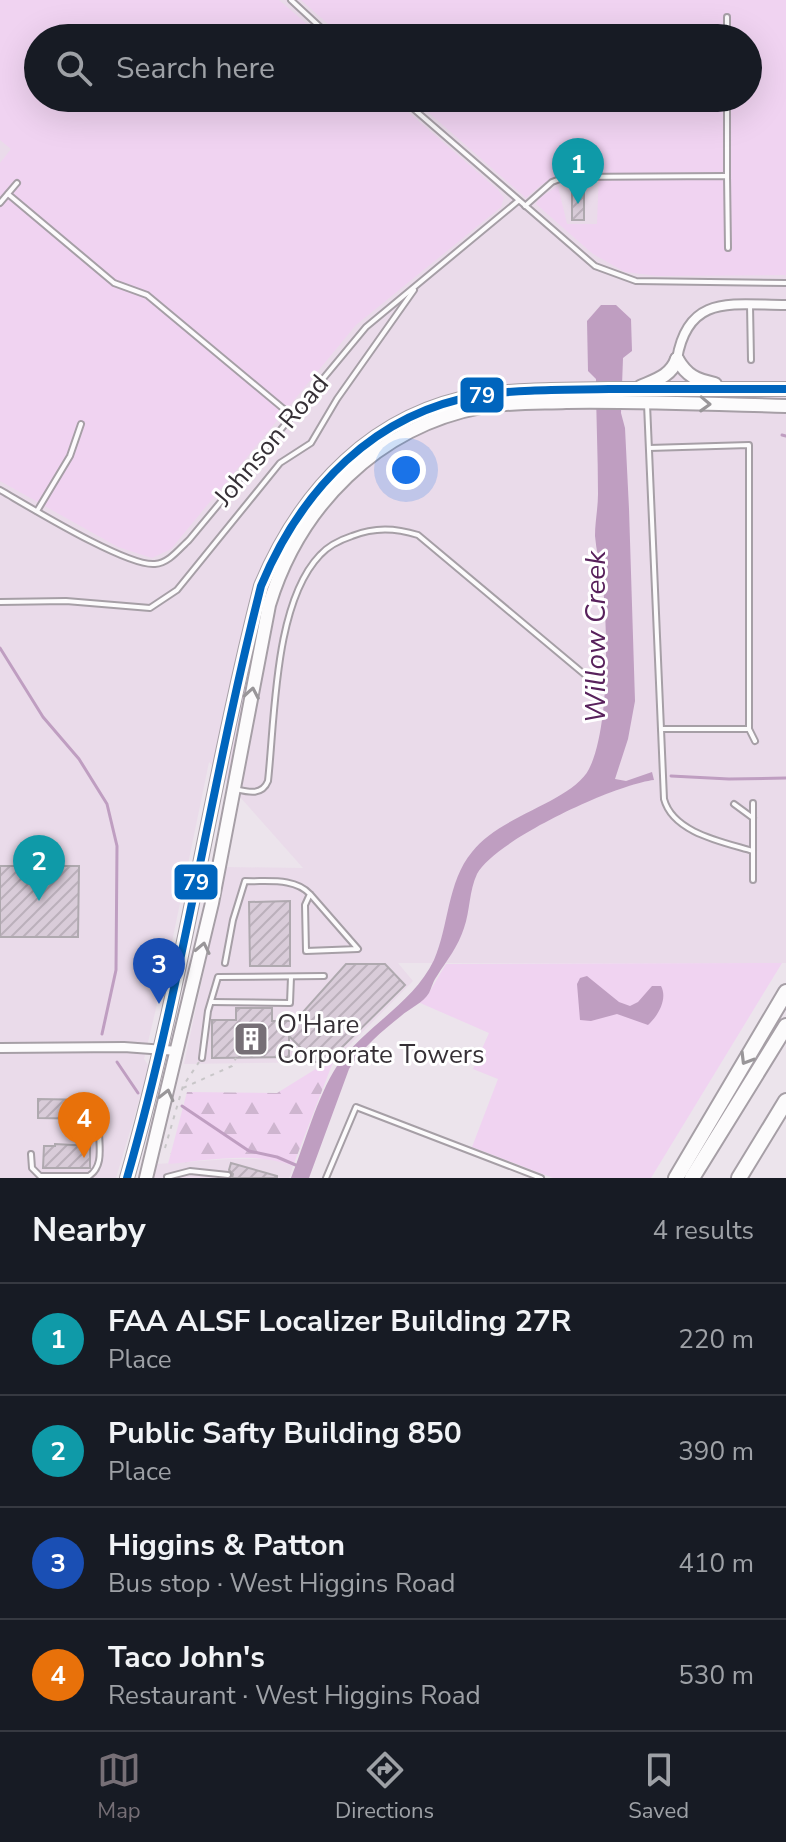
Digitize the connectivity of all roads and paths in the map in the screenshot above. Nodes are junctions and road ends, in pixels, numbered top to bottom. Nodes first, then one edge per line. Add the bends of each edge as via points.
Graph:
1 (291, 0) edge
2 (727, 17) dead end
3 (317, 24) edge
4 (727, 24) edge
5 (417, 112) edge
6 (727, 112) edge
7 (727, 176) junction
8 (17, 183) dead end
9 (8, 194) junction
10 (518, 201) junction
11 (0, 203) edge
12 (525, 206) junction
13 (728, 248) dead end
14 (786, 283) edge
15 (418, 285) junction
16 (750, 305) junction
17 (786, 305) edge
18 (677, 359) junction
19 (751, 360) dead end
20 (636, 389) junction
21 (742, 389) junction
22 (786, 389) edge
23 (595, 396) junction
24 (622, 396) junction
25 (647, 402) junction
26 (786, 406) edge
27 (291, 415) junction
28 (81, 424) dead end
29 (649, 448) junction
30 (0, 490) edge
31 (37, 511) junction
32 (0, 602) edge
33 (590, 679) dead end
34 (661, 729) junction
35 (749, 729) junction
36 (755, 741) dead end
37 (235, 789) junction
38 (753, 803) dead end
39 (734, 804) dead end
40 (753, 818) junction
41 (753, 851) junction
42 (753, 880) dead end
43 (310, 894) junction
44 (225, 963) dead end
45 (324, 976) dead end
46 (291, 977) junction
47 (786, 992) edge
48 (211, 1002) junction
49 (786, 1026) edge
50 (0, 1048) edge
51 (161, 1049) junction
52 (178, 1051) junction
53 (202, 1058) joint
54 (236, 1058) dead end
55 (182, 1089) junction
56 (786, 1101) edge
57 (99, 1130) dead end
58 (165, 1150) dead end
59 (31, 1154) dead end
60 (228, 1175) dead end
61 (167, 1177) edge
62 (127, 1178) edge
63 (146, 1178) edge
64 (326, 1178) edge
65 (541, 1178) edge
66 (676, 1178) edge
67 (692, 1178) edge
68 (739, 1178) edge

1 - 3 lane
2 - 4 lane
5 - 10 lane
6 - 7 lane
7 - 12 lane via 565,177
7 - 13 lane
8 - 9 lane
9 - 11 lane
9 - 27 lane via 114,283 147,295
10 - 12 lane
10 - 15 lane, Johnson Road
12 - 14 lane via 595,266 636,281
15 - 27 lane, Johnson Road via 366,327
15 - 32 lane via 311,443 280,463 177,590 150,608
16 - 17 street
16 - 18 street via 705,310 685,330
16 - 19 lane
18 - 20 main road via 663,377
18 - 21 main road via 693,378
20 - 21 main road
20 - 24 main road
21 - 22 main road
23 - 24 main road
37 -> 23 main road via 277,578 302,529 342,479 375,452 425,424 479,407
23 - 51 main road via 527,390 478,396 420,414 373,439 334,471 296,516 261,586
24 - 25 main road
25 -> 26 main road
25 - 29 lane
27 - 31 lane, Johnson Road via 168,560 153,565 122,556
28 - 31 lane via 70,456
29 - 34 lane
29 - 35 lane via 749,445
30 - 31 lane, Johnson Road
33 - 37 lane via 418,535 380,529 357,534 321,554 302,582 281,659 266,788
34 - 35 lane
34 - 41 lane via 666,808 682,825
35 - 36 lane
52 -> 37 main road
38 - 40 lane
39 - 40 lane
40 - 41 lane
41 - 42 lane
43 - 43 lane via 319,905 358,949 306,951 305,905
43 - 44 lane via 292,882 245,881
45 - 46 lane
46 - 48 lane via 218,977
46 - 48 lane via 290,1003
47 -> 66 highway
48 - 53 lane
49 - 67 highway
50 - 51 street
51 - 52 street
51 - 62 main road
63 -> 52 main road
53 - 55 path
54 - 55 path via 232,1066
55 - 58 path
56 - 68 highway
57 - 59 lane via 99,1164 89,1176 40,1176 32,1168
60 - 61 lane via 190,1171
64 - 65 lane via 356,1107

